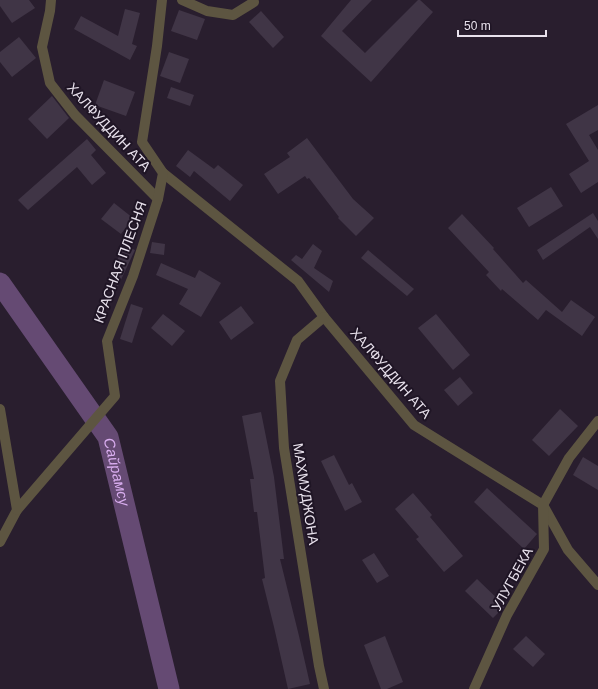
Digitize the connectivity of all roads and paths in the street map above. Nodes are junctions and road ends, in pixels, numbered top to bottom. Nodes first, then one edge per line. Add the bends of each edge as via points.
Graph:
1 (51, 0) edge
2 (162, 0) edge
3 (182, 0) edge
4 (254, 2) dead end
5 (163, 173) junction
6 (158, 199) junction
7 (324, 317) junction
8 (0, 409) edge
9 (598, 421) edge
10 (543, 505) junction
11 (17, 510) junction
12 (0, 542) edge
13 (598, 585) edge
14 (324, 689) edge
15 (474, 689) edge

1 - 6 street, ХАЛФУДДИН АТА via 42,47 50,83 75,115
2 - 5 street via 142,142
3 - 4 street via 207,11 233,15
5 - 6 street, КРАСНАЯ ПЛЕСНЯ
5 - 7 street, ХАЛФУДДИН АТА via 298,281
6 - 11 street, КРАСНАЯ ПЛЕСНЯ via 133,276 106,341 115,396
7 - 10 street, ХАЛФУДДИН АТА via 414,425
7 - 14 street, МАХМУДЖОНА via 297,340 280,380 284,448
8 - 11 street
9 - 10 street, УЛУГБЕКА via 568,458
10 - 13 street, ХАЛФУДДИН АТА via 568,550
10 - 15 street, УЛУГБЕКА via 544,549 507,614
11 - 12 street

